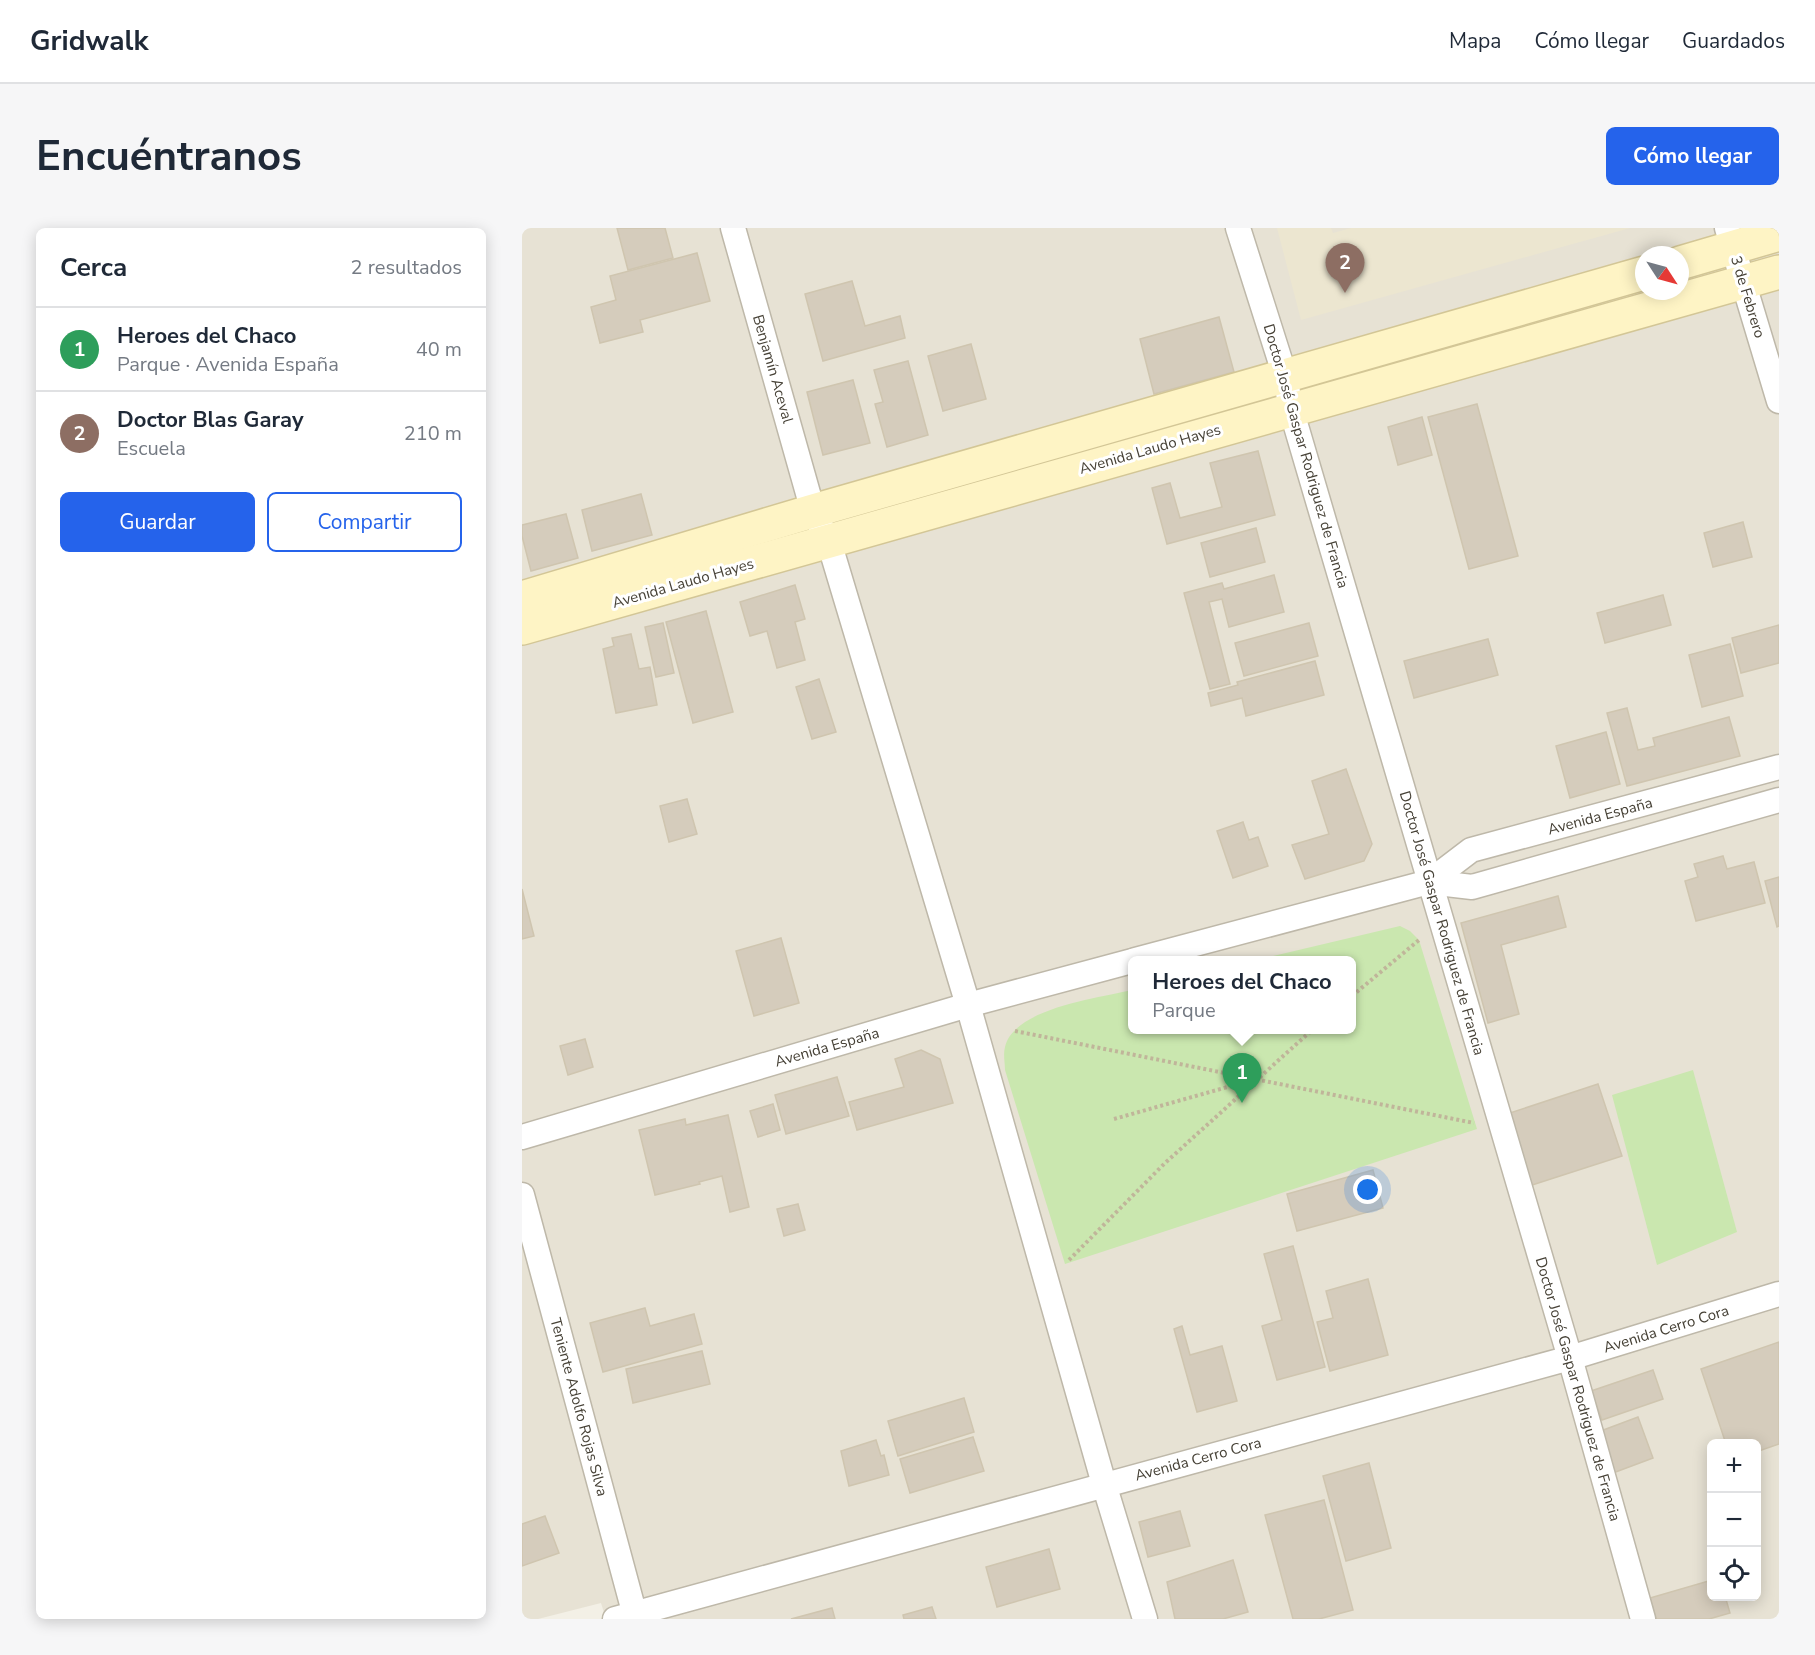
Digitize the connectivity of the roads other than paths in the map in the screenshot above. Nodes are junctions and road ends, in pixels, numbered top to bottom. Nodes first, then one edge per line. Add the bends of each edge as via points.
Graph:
1 (733, 228) edge
2 (1238, 228) edge
3 (1779, 234) edge
4 (1730, 238) edge
5 (1689, 258) edge
6 (1779, 272) edge
7 (1635, 276) edge
8 (1744, 282) junction
9 (1285, 376) junction
10 (1779, 401) edge
11 (1291, 409) junction
12 (813, 511) junction
13 (829, 542) junction
14 (522, 598) edge
15 (522, 628) edge
16 (1779, 767) edge
17 (1779, 801) edge
18 (1429, 882) junction
19 (1153, 956) edge
20 (1128, 963) edge
21 (968, 1005) junction
22 (522, 1137) edge
23 (522, 1195) edge
24 (1779, 1294) edge
25 (1570, 1358) junction
26 (1104, 1484) junction
27 (629, 1617) edge
28 (1145, 1619) edge
29 (1643, 1619) edge

1 - 12 street, Benjamín Aceval
2 - 9 street, Doctor José Gaspar Rodriguez de Francia
3 - 4 street
4 - 5 street
4 - 8 street, 3 de Febrero
6 - 8 street, Avenida Laudo Hayes
7 - 9 street, Avenida Laudo Hayes
8 - 10 street, 3 de Febrero
8 - 11 street, Avenida Laudo Hayes
9 - 11 street, Doctor José Gaspar Rodriguez de Francia
9 - 12 street, Avenida Laudo Hayes
11 - 13 street, Avenida Laudo Hayes
11 - 18 street, Doctor José Gaspar Rodriguez de Francia
12 - 13 street, Benjamín Aceval
12 - 14 street, Avenida Laudo Hayes
13 - 15 street, Avenida Laudo Hayes
13 - 21 street, Benjamín Aceval
16 - 18 street, Avenida España via 1471,850
17 - 18 street, Avenida España via 1472,887
18 - 19 street, Avenida España
18 - 25 street, Doctor José Gaspar Rodriguez de Francia
20 - 21 street, Avenida España
21 - 22 street, Avenida España
21 - 26 street, Benjamín Aceval
23 - 27 street, Teniente Adolfo Rojas Silva
24 - 25 street, Avenida Cerro Cora
25 - 26 street, Avenida Cerro Cora
25 - 29 street, Doctor José Gaspar Rodriguez de Francia
26 - 27 street, Avenida Cerro Cora
26 - 28 street, Benjamín Aceval

